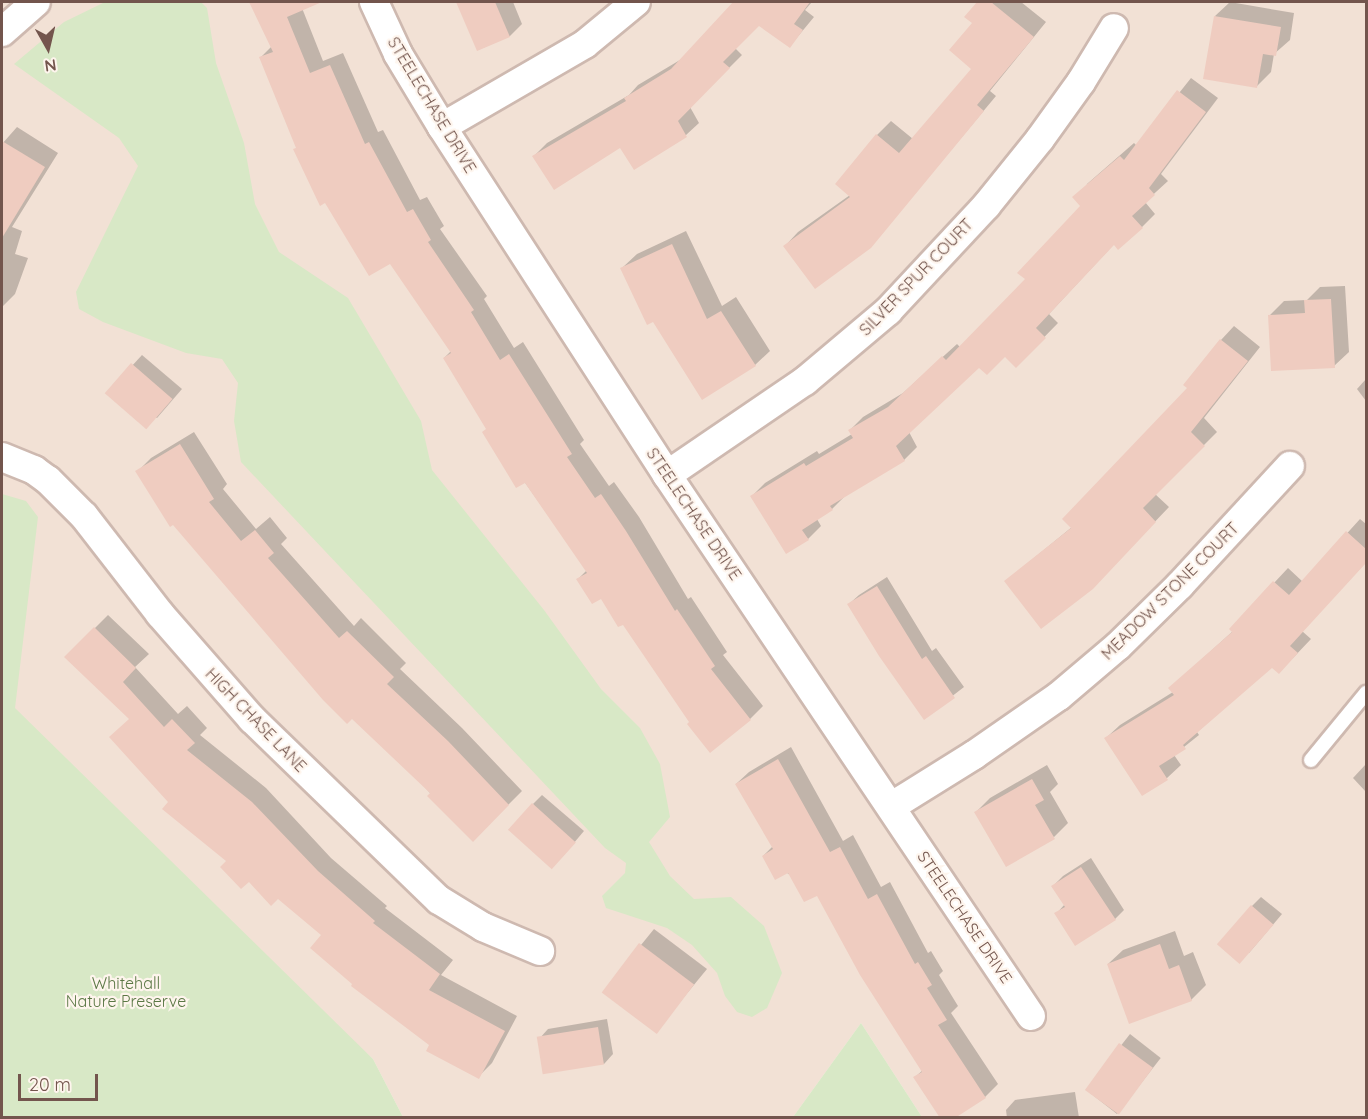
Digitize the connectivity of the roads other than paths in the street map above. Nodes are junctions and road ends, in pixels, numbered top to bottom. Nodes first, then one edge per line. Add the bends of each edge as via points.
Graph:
1 (36, 2) edge
2 (374, 2) edge
3 (636, 2) edge
4 (1114, 28) dead end
5 (2, 32) edge
6 (442, 127) junction
7 (2, 457) edge
8 (1290, 465) dead end
9 (667, 475) junction
10 (1366, 693) edge
11 (1311, 760) dead end
12 (892, 806) junction
13 (540, 951) dead end
14 (1031, 1016) dead end

1 - 5 street
2 - 6 street, STEELECHASE DRIVE via 398,54
3 - 6 street via 585,44
4 - 9 street, SILVER SPUR COURT via 1040,140 986,206 888,311 805,381
6 - 9 street, STEELECHASE DRIVE
7 - 13 street, HIGH CHASE LANE via 34,470 84,516 160,614 252,719 439,900 483,927
8 - 12 street, MEADOW STONE COURT via 1118,646 1059,696
9 - 12 street, STEELECHASE DRIVE
10 - 11 lane
12 - 14 street, STEELECHASE DRIVE

